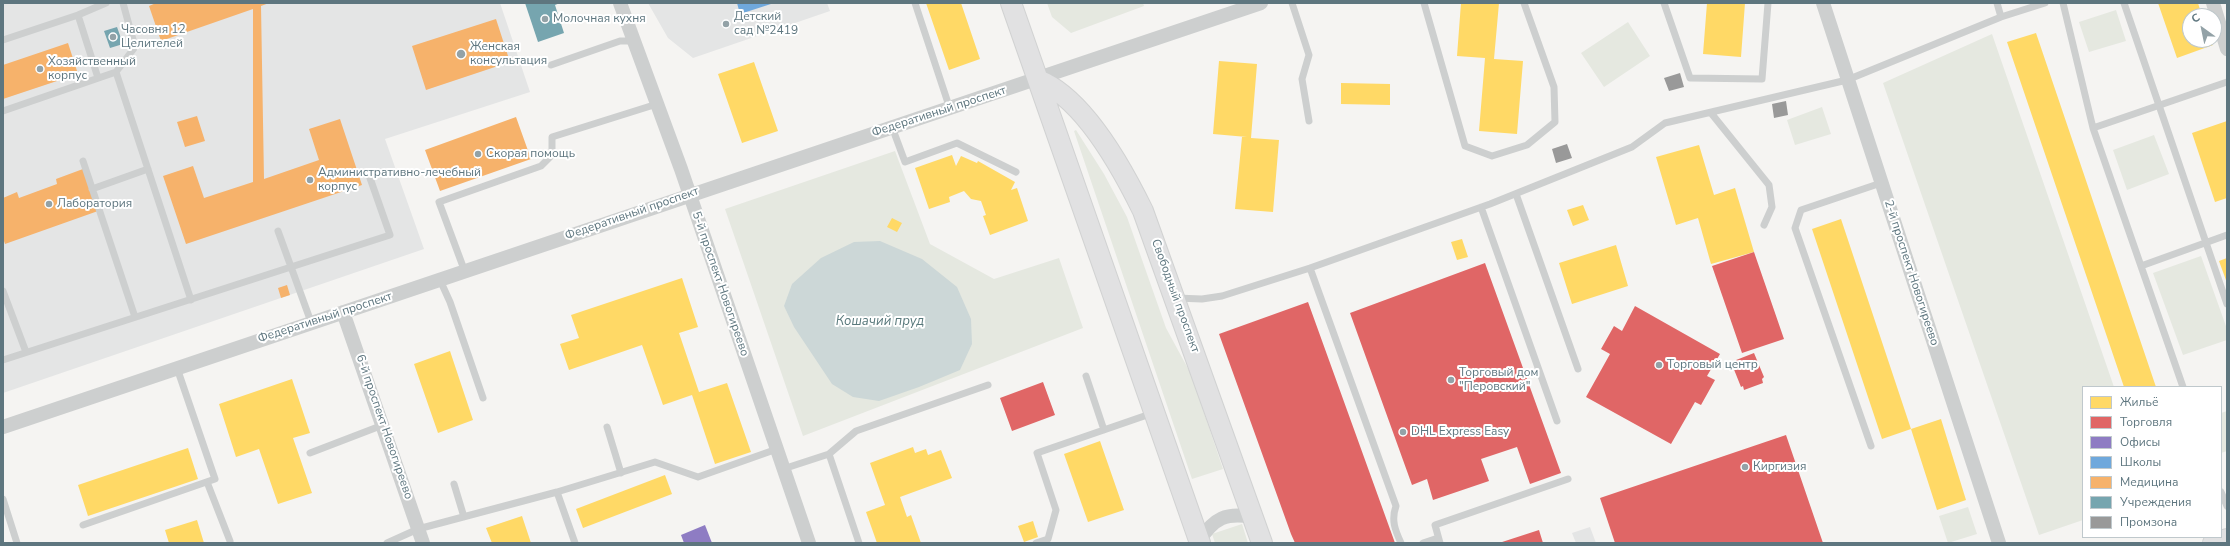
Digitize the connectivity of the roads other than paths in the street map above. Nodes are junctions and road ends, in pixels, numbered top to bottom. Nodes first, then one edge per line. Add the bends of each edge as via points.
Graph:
1 (106, 3) edge
2 (123, 3) edge
3 (620, 3) edge
4 (915, 3) edge
5 (1011, 3) edge
6 (1262, 3) edge
7 (1292, 3) edge
8 (1424, 3) edge
9 (1524, 3) edge
10 (1664, 3) edge
11 (1768, 3) edge
12 (1823, 3) edge
13 (1997, 3) edge
14 (2045, 3) edge
15 (2063, 3) edge
16 (2124, 3) edge
17 (2213, 3) edge
18 (78, 15) junction
19 (2001, 17) junction
20 (3, 40) edge
21 (633, 41) junction
22 (2227, 48) edge
23 (551, 65) dead end
24 (116, 72) junction
25 (98, 78) junction
26 (1038, 80) junction
27 (1847, 80) junction
28 (2227, 82) edge
29 (657, 104) junction
30 (2159, 105) junction
31 (950, 109) junction
32 (3, 111) edge
33 (1711, 113) junction
34 (1308, 121) dead end
35 (892, 127) junction
36 (2093, 128) junction
37 (83, 161) dead end
38 (148, 169) junction
39 (1016, 172) dead end
40 (370, 178) dead end
41 (1881, 183) junction
42 (92, 188) junction
43 (690, 194) junction
44 (1516, 194) junction
45 (1481, 207) junction
46 (1764, 225) dead end
47 (278, 231) dead end
48 (2227, 235) edge
49 (2206, 242) junction
50 (2141, 266) junction
51 (291, 268) junction
52 (1310, 268) junction
53 (465, 272) junction
54 (440, 280) junction
55 (3, 291) edge
56 (1175, 298) junction
57 (191, 300) junction
58 (2227, 304) edge
59 (343, 312) junction
60 (135, 317) junction
61 (311, 322) junction
62 (26, 352) junction
63 (3, 360) edge
64 (177, 368) junction
65 (1578, 368) dead end
66 (1086, 376) dead end
67 (988, 386) dead end
68 (2183, 386) edge
69 (483, 398) dead end
70 (1154, 413) junction
71 (1556, 421) dead end
72 (383, 424) junction
73 (3, 427) edge
74 (607, 427) dead end
75 (1104, 430) junction
76 (1871, 446) dead end
77 (777, 449) junction
78 (310, 453) dead end
79 (829, 454) junction
80 (784, 469) junction
81 (621, 472) junction
82 (1568, 479) dead end
83 (207, 482) junction
84 (454, 484) dead end
85 (557, 492) junction
86 (2222, 494) edge
87 (3, 499) edge
88 (2227, 506) edge
89 (464, 517) junction
90 (1253, 517) junction
91 (83, 525) dead end
92 (418, 528) junction
93 (2227, 539) edge
94 (230, 541) dead end
95 (1439, 541) edge
96 (1200, 542) edge
97 (18, 543) edge
98 (387, 543) edge
99 (423, 543) edge
100 (575, 543) edge
101 (809, 543) edge
102 (859, 543) edge
103 (1036, 543) edge
104 (1262, 543) edge
105 (1401, 543) edge
106 (1423, 543) edge
107 (1999, 543) edge
108 (2214, 543) edge

1 - 18 lane
2 - 24 lane via 134,47
3 - 21 street, 5-й проспект Новогиреево
4 - 31 lane
5 - 26 main road
6 - 26 street, Федеративный проспект
7 - 34 lane via 1309,55 1302,79
8 - 9 lane via 1465,146 1492,156 1527,145 1555,122 1554,87
10 - 11 lane via 1690,78 1762,79
12 - 27 street, 2-й проспект Новогиреево
13 - 19 lane
14 - 19 lane
15 - 36 lane
16 - 30 lane
17 - 22 street
18 - 20 lane
18 - 25 lane
19 - 27 lane
21 - 23 lane via 620,41
21 - 29 street, 5-й проспект Новогиреево
24 - 25 lane
24 - 38 lane
25 - 32 lane
26 - 31 street, Федеративный проспект
26 - 56 main road, Свободный проспект via 1047,83 1076,108 1118,165 1143,211
26 - 70 main road
27 - 33 lane
27 - 41 street, 2-й проспект Новогиреево
28 - 30 lane
29 - 43 street, 5-й проспект Новогиреево
29 - 53 lane via 552,136 552,155 541,166 439,202
30 - 36 lane
30 - 49 lane
31 - 35 street, Федеративный проспект
33 - 44 lane via 1665,123 1632,147
33 - 46 lane via 1769,185 1772,208
35 - 39 lane via 905,162 957,143
35 - 43 street, Федеративный проспект
36 - 50 lane
37 - 42 lane
38 - 42 lane
38 - 57 lane
40 - 51 lane via 390,235
41 - 76 lane via 1801,210 1795,228
41 - 107 street, 2-й проспект Новогиреево
42 - 60 lane
43 - 53 street, Федеративный проспект
43 - 77 street, 5-й проспект Новогиреево
44 - 45 lane
44 - 65 lane
45 - 52 lane
45 - 71 lane
47 - 51 lane
48 - 49 lane
49 - 50 lane
49 - 58 lane
50 - 68 lane
51 - 57 lane
51 - 61 lane
52 - 56 lane via 1222,296 1202,299
52 - 105 lane via 1396,506 1393,516 1394,529
53 - 54 street, Федеративный проспект
54 - 59 street, Федеративный проспект
54 - 69 lane
55 - 62 lane
56 - 90 main road, Свободный проспект
57 - 60 lane
59 - 61 street, Федеративный проспект
59 - 72 street, 6-й проспект Новогиреево
60 - 62 lane
61 - 64 street, Федеративный проспект
62 - 63 lane
64 - 73 street, Федеративный проспект
64 - 83 lane via 215,479
66 - 75 lane
67 - 79 lane via 856,431
70 - 75 lane
70 - 96 main road
72 - 78 lane
72 - 92 street, 6-й проспект Новогиреево
74 - 81 lane
75 - 103 lane via 1037,453 1056,510 1048,539
77 - 80 street, 5-й проспект Новогиреево
77 - 81 lane via 698,477 655,462
79 - 80 lane
79 - 102 lane
80 - 101 street, 5-й проспект Новогиреево
81 - 85 lane
82 - 95 lane via 1435,525
83 - 91 lane
83 - 94 lane
84 - 89 lane
85 - 89 lane
85 - 100 lane
86 - 88 lane
87 - 97 lane
89 - 92 lane
90 - 96 street via 1237,514 1221,518 1208,528
90 - 104 main road, Свободный проспект
92 - 98 lane
92 - 99 street, 6-й проспект Новогиреево
93 - 108 main road
95 - 106 lane

